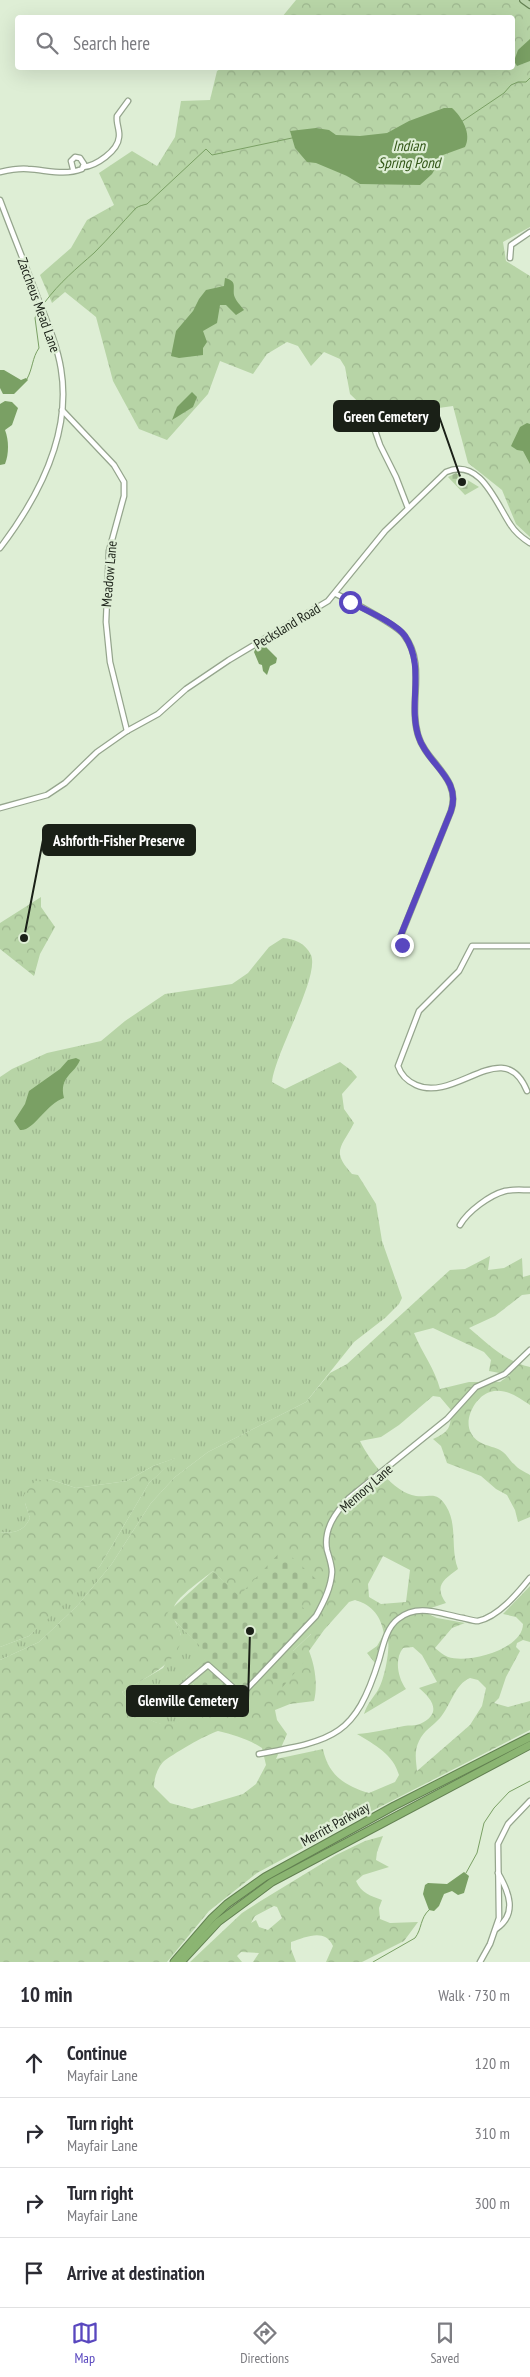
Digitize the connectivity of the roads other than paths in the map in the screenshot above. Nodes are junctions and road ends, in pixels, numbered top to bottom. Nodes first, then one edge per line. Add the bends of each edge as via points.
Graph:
1 (128, 101) dead end
2 (83, 167) junction
3 (73, 169) junction
4 (0, 172) edge
5 (0, 200) edge
6 (530, 232) edge
7 (510, 258) dead end
8 (356, 404) dead end
9 (62, 410) junction
10 (408, 508) junction
11 (530, 543) edge
12 (0, 548) edge
13 (336, 594) junction
14 (127, 731) junction
15 (0, 808) edge
16 (398, 942) dead end
17 (530, 946) edge
18 (527, 1091) dead end
19 (530, 1190) edge
20 (460, 1224) dead end
21 (530, 1350) edge
22 (530, 1578) edge
23 (153, 1701) dead end
24 (530, 1737) edge
25 (530, 1745) edge
26 (259, 1754) dead end
27 (530, 1801) edge
28 (497, 1872) junction
29 (499, 1895) junction
30 (509, 1897) junction
31 (496, 1929) junction
32 (185, 1953) junction
33 (174, 1962) edge
34 (181, 1962) edge
35 (480, 1962) edge

1 - 2 street via 117,116 118,142 100,160
2 - 3 street
2 - 3 street via 83,160 75,157 70,163
3 - 4 street via 63,173 26,168
5 - 9 street, Zaccheus Mead Lane via 56,348 61,369
6 - 7 street via 511,245
8 - 10 street via 371,419
9 - 12 street, Zaccheus Mead Lane via 50,463 25,511
9 - 14 street, Meadow Lane via 114,465 124,482 124,496 109,551 106,622 110,662
10 - 11 street, Pecksland Road via 442,475 464,470 475,475 492,491 510,524
10 - 13 street, Pecksland Road via 385,530
13 - 14 street, Pecksland Road via 186,689 158,714
13 - 16 street via 397,628 405,636 416,660 417,732 422,746 444,773 453,792 451,811
14 - 15 street, Pecksland Road via 97,752 47,796
17 - 18 street via 472,946 458,970 419,1011 398,1066 410,1082 434,1089 500,1066 514,1071
19 - 20 street via 497,1194
21 - 23 street, Memory Lane via 505,1374 476,1387 448,1419 338,1510 327,1540 332,1571 324,1603 316,1616 243,1693 208,1665 178,1690
22 - 26 street via 496,1612 477,1621 420,1609 406,1613 396,1620 387,1634 368,1693 348,1722 325,1740
24 - 32 highway, Merritt Parkway via 394,1806 265,1877 227,1904
25 - 32 highway, Merritt Parkway via 272,1882 232,1910
27 - 28 street via 501,1836 496,1853
28 - 29 street
28 - 30 street
29 - 30 street
29 - 31 street
30 - 31 street via 508,1916
31 - 35 street
32 - 33 highway, Merritt Parkway
32 - 34 highway, Merritt Parkway

